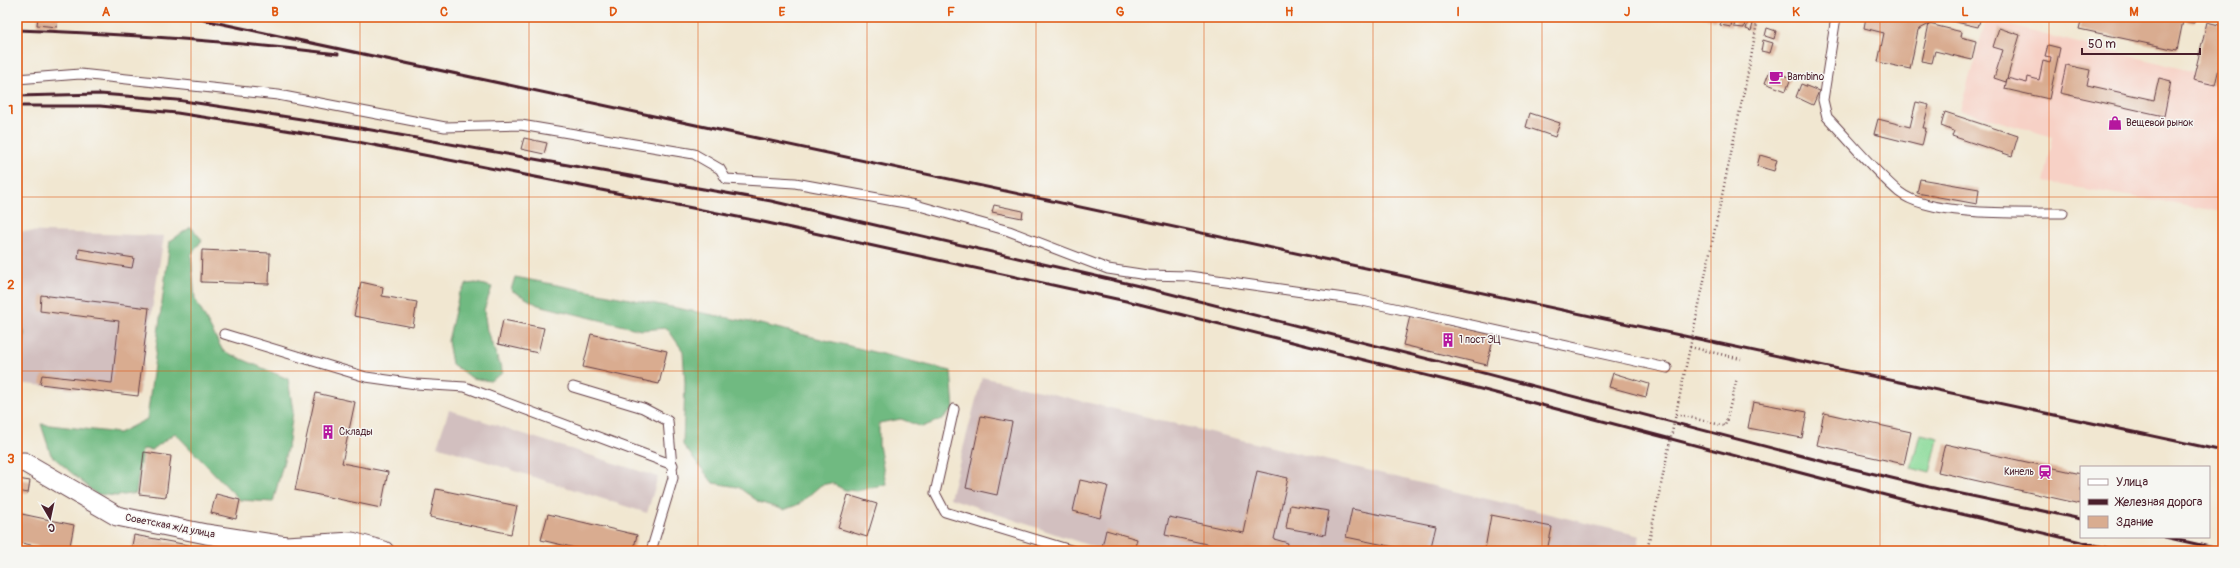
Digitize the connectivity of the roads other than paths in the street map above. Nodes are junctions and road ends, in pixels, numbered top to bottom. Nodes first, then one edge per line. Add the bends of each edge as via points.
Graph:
1 (1836, 17) edge
2 (17, 79) edge
3 (2063, 212) dead end
4 (224, 334) dead end
5 (1667, 368) dead end
6 (573, 387) dead end
7 (954, 410) dead end
8 (17, 463) edge
9 (673, 466) junction
10 (384, 551) edge
11 (651, 551) edge
12 (1074, 551) edge

1 - 3 lane via 1823,100 1827,117 1900,193 1930,206 1995,213
2 - 5 lane via 80,74 278,95 445,127 521,125 694,154 720,169 726,179 795,183 916,205 1010,231 1108,269 1147,275 1188,276 1358,300
4 - 9 lane via 366,377 465,387
6 - 9 lane via 643,408 668,421
7 - 12 lane via 935,494 945,512
8 - 10 street, Советская ж/д улица via 24,462 117,516 206,534 286,546 352,542
9 - 11 lane via 673,478

